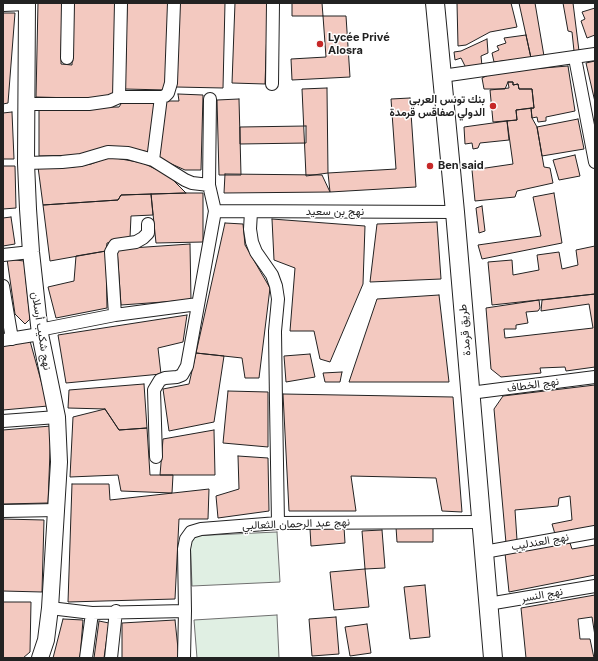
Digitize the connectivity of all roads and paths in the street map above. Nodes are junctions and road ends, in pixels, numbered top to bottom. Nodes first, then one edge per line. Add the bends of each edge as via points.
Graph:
1 (68, 3) edge
2 (121, 3) edge
3 (174, 3) edge
4 (273, 3) edge
5 (435, 3) edge
6 (27, 4) edge
7 (3, 5) edge
8 (595, 54) edge
9 (67, 58) dead end
10 (575, 58) junction
11 (442, 76) junction
12 (272, 84) dead end
13 (118, 97) junction
14 (161, 97) junction
15 (210, 99) dead end
16 (26, 104) junction
17 (153, 160) junction
18 (595, 162) edge
19 (26, 163) junction
20 (209, 185) junction
21 (215, 211) junction
22 (251, 212) junction
23 (455, 212) junction
24 (148, 224) dead end
25 (31, 252) junction
26 (3, 255) edge
27 (3, 286) edge
28 (198, 304) junction
29 (115, 315) junction
30 (40, 332) junction
31 (8, 340) edge
32 (595, 377) edge
33 (470, 393) junction
34 (57, 417) junction
35 (3, 421) edge
36 (156, 457) dead end
37 (57, 510) junction
38 (3, 511) edge
39 (482, 522) junction
40 (278, 523) junction
41 (595, 532) edge
42 (484, 552) junction
43 (595, 586) edge
44 (488, 604) junction
45 (50, 608) junction
46 (185, 610) junction
47 (92, 612) junction
48 (116, 612) junction
49 (40, 658) edge
50 (86, 658) edge
51 (111, 658) edge
52 (184, 658) edge
53 (492, 658) edge

1 - 9 street
2 - 13 street
3 - 14 street via 171,83 168,93
4 - 12 street
5 - 11 main road, طريق قرمدة
6 - 7 street
6 - 16 street, نهج شكيب أرسلان
8 - 10 street
10 - 11 street
10 - 18 street
11 - 23 main road, طريق قرمدة
13 - 14 street
13 - 16 street via 110,101 89,104
14 - 17 street
15 - 20 street
16 - 19 street, نهج شكيب أرسلان
17 - 19 street via 128,153 108,152 80,160
17 - 20 street via 185,180
19 - 25 street, نهج شكيب أرسلان
20 - 21 street
21 - 22 street, نهج بن سعيد
21 - 28 street
22 - 23 street, نهج بن سعيد
22 - 40 street via 252,242 272,275 278,299
23 - 33 main road, طريق قرمدة
24 - 29 street via 148,233 143,238 136,242 115,245 111,252
25 - 26 street
25 - 30 street, نهج شكيب أرسلان
27 - 31 street
28 - 29 street
28 - 36 street via 187,366 182,374 160,380 154,390
29 - 30 street
30 - 31 street
30 - 34 street, نهج شكيب أرسلان
32 - 33 street, نهج الخطاف
33 - 39 main road, طريق قرمدة
34 - 35 street
34 - 37 street, نهج شكيب أرسلان
37 - 38 street
37 - 45 street, نهج شكيب أرسلان
39 - 40 street, نهج عبد الرحمان الثعالبي
39 - 42 main road, طريق قرمدة
40 - 46 street, نهج عبد الرحمان الثعالبي via 191,532 184,549
41 - 42 street, نهج العندليب
42 - 44 main road, طريق قرمدة
43 - 44 street, نهج النسر
44 - 53 main road, طريق قرمدة
45 - 47 street
45 - 49 street, نهج شكيب أرسلان via 46,640
46 - 48 street
46 - 52 street
47 - 48 street
47 - 50 street
48 - 51 street

